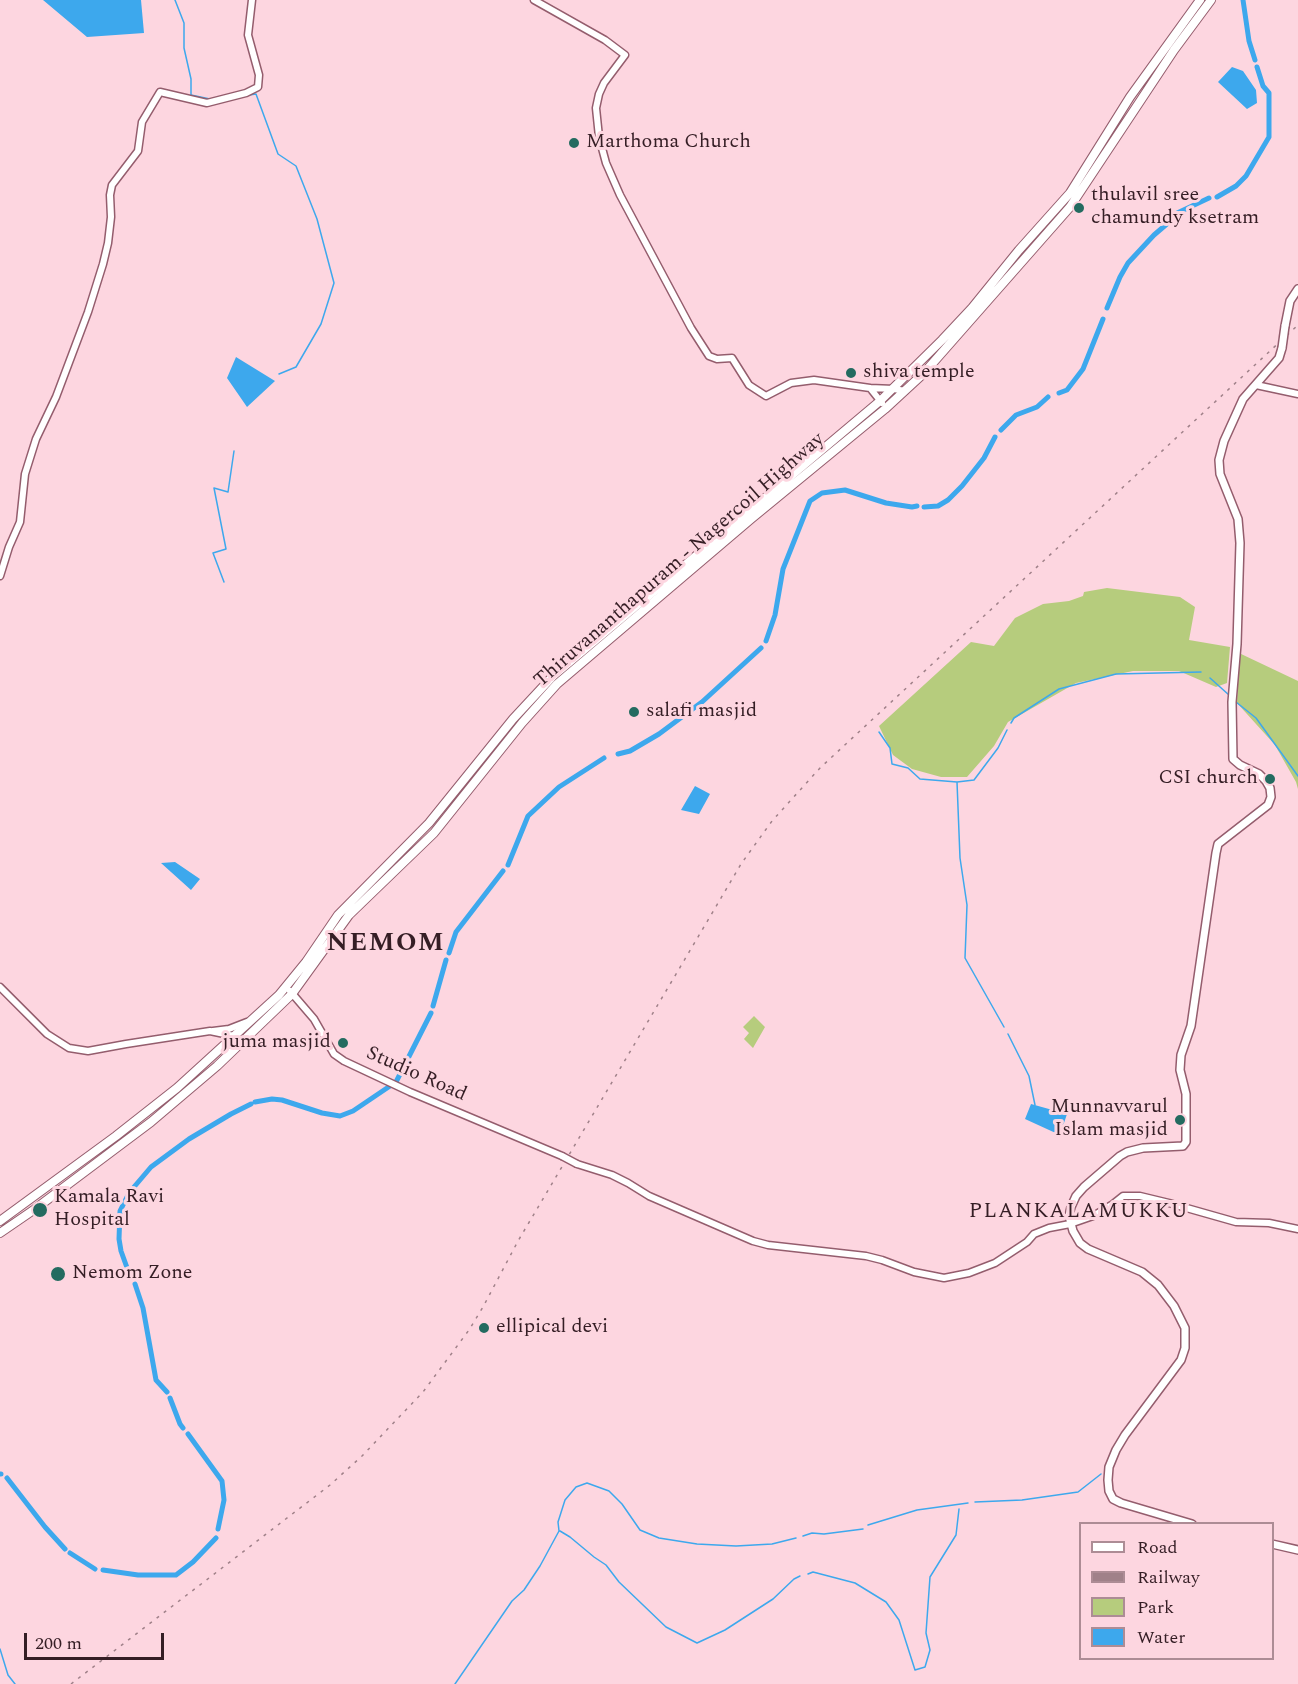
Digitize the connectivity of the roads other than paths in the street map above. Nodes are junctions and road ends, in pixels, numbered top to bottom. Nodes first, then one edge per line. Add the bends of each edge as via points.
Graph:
1 (252, 0) edge
2 (534, 0) edge
3 (1200, 0) edge
4 (1211, 0) edge
5 (1298, 289) edge
6 (1256, 385) junction
7 (870, 388) junction
8 (894, 389) junction
9 (905, 391) junction
10 (1298, 394) edge
11 (880, 401) junction
12 (885, 409) junction
13 (0, 576) edge
14 (0, 987) edge
15 (286, 987) junction
16 (292, 994) junction
17 (253, 1020) junction
18 (210, 1031) junction
19 (234, 1036) junction
20 (241, 1044) junction
21 (0, 1221) edge
22 (1070, 1224) junction
23 (1298, 1229) edge
24 (0, 1233) edge
25 (1185, 1522) edge
26 (1274, 1544) edge
27 (1298, 1550) edge

1 - 13 street via 248,35 259,75 258,87 207,103 160,92 142,122 138,151 112,185 103,264 56,397 36,439 25,474 20,522
2 - 7 street via 625,55 604,83 596,108 606,163 709,356 732,358 749,385 766,396 791,383 814,380
3 - 8 main road, Thiruvananthapuram - Nagercoil Highway via 1130,97 1070,193 972,309
4 - 9 main road, Thiruvananthapuram - Nagercoil Highway via 1158,72 1070,207
5 - 6 main road, bridge via 1290,302 1279,358
6 - 10 street
6 - 22 main road via 1243,399 1230,424 1219,460 1220,474 1238,519 1240,543 1233,759 1259,774 1271,796 1269,805 1218,844 1191,1026 1181,1054 1186,1142 1183,1146 1143,1148 1120,1156 1076,1196
7 - 8 street
7 - 11 street
8 - 9 street
8 - 11 main road, Thiruvananthapuram - Nagercoil Highway
9 - 12 main road, Thiruvananthapuram - Nagercoil Highway
11 - 12 street
11 - 15 main road, Thiruvananthapuram - Nagercoil Highway via 553,676 429,823 338,915
12 - 16 main road, Thiruvananthapuram - Nagercoil Highway via 557,684 434,833 349,915
14 - 18 street via 47,1034 69,1048 88,1052
15 - 16 street, Studio Road
15 - 17 main road, Thiruvananthapuram - Nagercoil Highway
16 - 20 main road, Thiruvananthapuram - Nagercoil Highway
16 - 22 street, Studio Road, bridge via 314,1019 334,1054 344,1061 577,1164 612,1175 649,1196 753,1241 866,1256 944,1278 986,1266 1034,1234
17 - 18 street
17 - 19 main road, Thiruvananthapuram - Nagercoil Highway
18 - 19 street
19 - 20 main road
19 - 21 main road, Thiruvananthapuram - Nagercoil Highway via 144,1115
20 - 24 main road, Thiruvananthapuram - Nagercoil Highway via 151,1122
22 - 23 street, Studio Road via 1122,1196 1140,1196 1236,1222
22 - 25 main road via 1088,1249 1142,1272 1158,1285 1185,1328 1181,1360 1125,1435 1109,1467 1108,1480 1113,1499
26 - 27 main road

